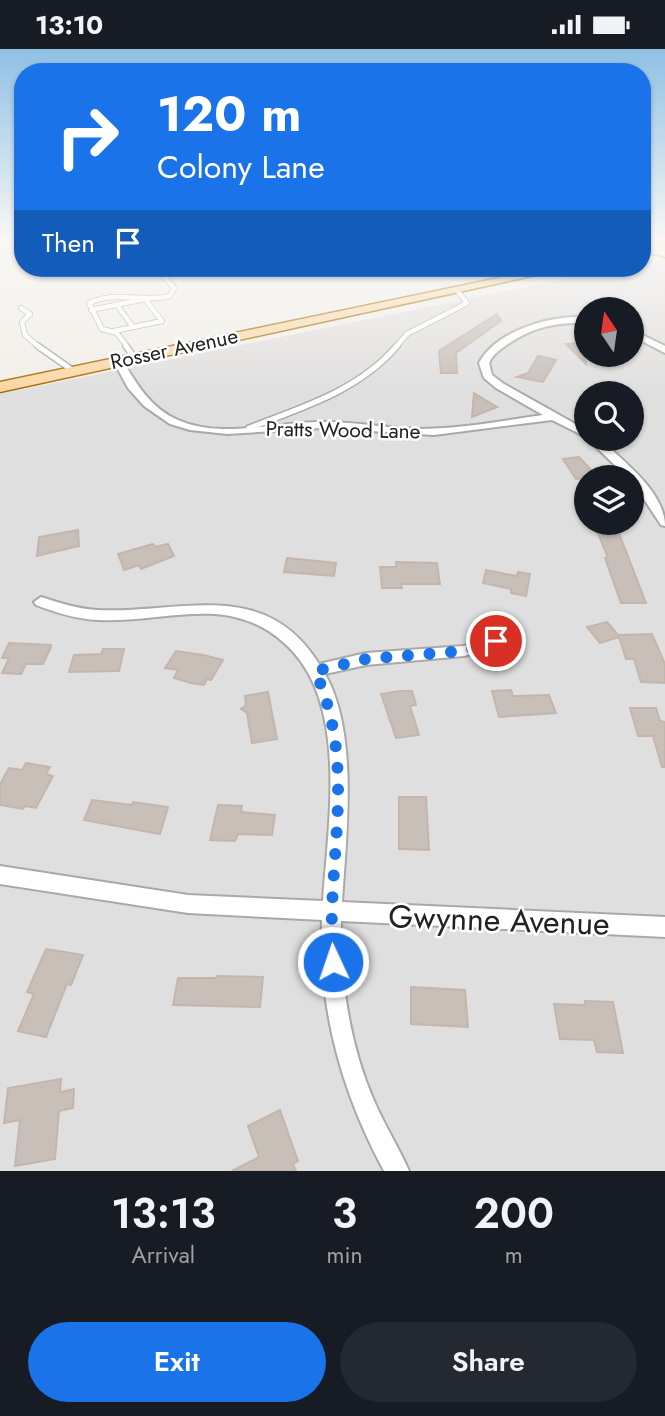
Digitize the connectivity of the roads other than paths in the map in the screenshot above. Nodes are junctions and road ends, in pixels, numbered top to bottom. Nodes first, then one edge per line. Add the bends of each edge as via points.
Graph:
1 (172, 291) edge
2 (446, 291) edge
3 (459, 291) edge
4 (145, 299) junction
5 (117, 305) junction
6 (21, 308) dead end
7 (91, 310) junction
8 (574, 320) edge
9 (133, 327) junction
10 (113, 331) junction
11 (644, 339) edge
12 (665, 350) edge
13 (134, 357) junction
14 (118, 360) junction
15 (72, 370) junction
16 (0, 382) edge
17 (0, 387) edge
18 (555, 416) junction
19 (249, 428) junction
20 (574, 428) edge
21 (606, 451) edge
22 (665, 522) edge
23 (41, 602) dead end
24 (496, 641) dead end
25 (315, 671) junction
26 (0, 874) edge
27 (332, 913) junction
28 (665, 927) edge
29 (397, 1171) edge

1 - 4 lane via 164,298
2 - 13 main road, Rosser Avenue
3 - 19 lane via 467,303 407,334 377,369 331,397
4 - 5 lane
4 - 7 lane via 134,294 114,296 91,301
4 - 9 lane via 162,321
5 - 7 lane
5 - 9 lane
6 - 15 lane via 30,314 22,322 25,335
7 - 10 lane via 102,329
8 - 18 street via 530,326 491,352 484,363 492,381
9 - 10 lane
10 - 13 lane
11 - 12 street
13 - 14 main road, Rosser Avenue
14 - 15 main road, Rosser Avenue
14 - 19 street, Pratts Wood Lane via 134,389 173,421 209,429
15 - 16 main road, Rosser Avenue
15 - 17 main road, Rosser Avenue
18 - 19 street, Pratts Wood Lane via 432,432 341,425
18 - 20 street
21 - 22 street via 638,481
23 - 25 street via 92,617 239,612 289,635
24 - 25 street via 464,651 366,659
25 - 27 street via 326,696 338,751
26 - 27 street, Gwynne Avenue via 188,904
27 - 28 street, Gwynne Avenue
27 - 29 street via 337,1005 348,1063 376,1134

